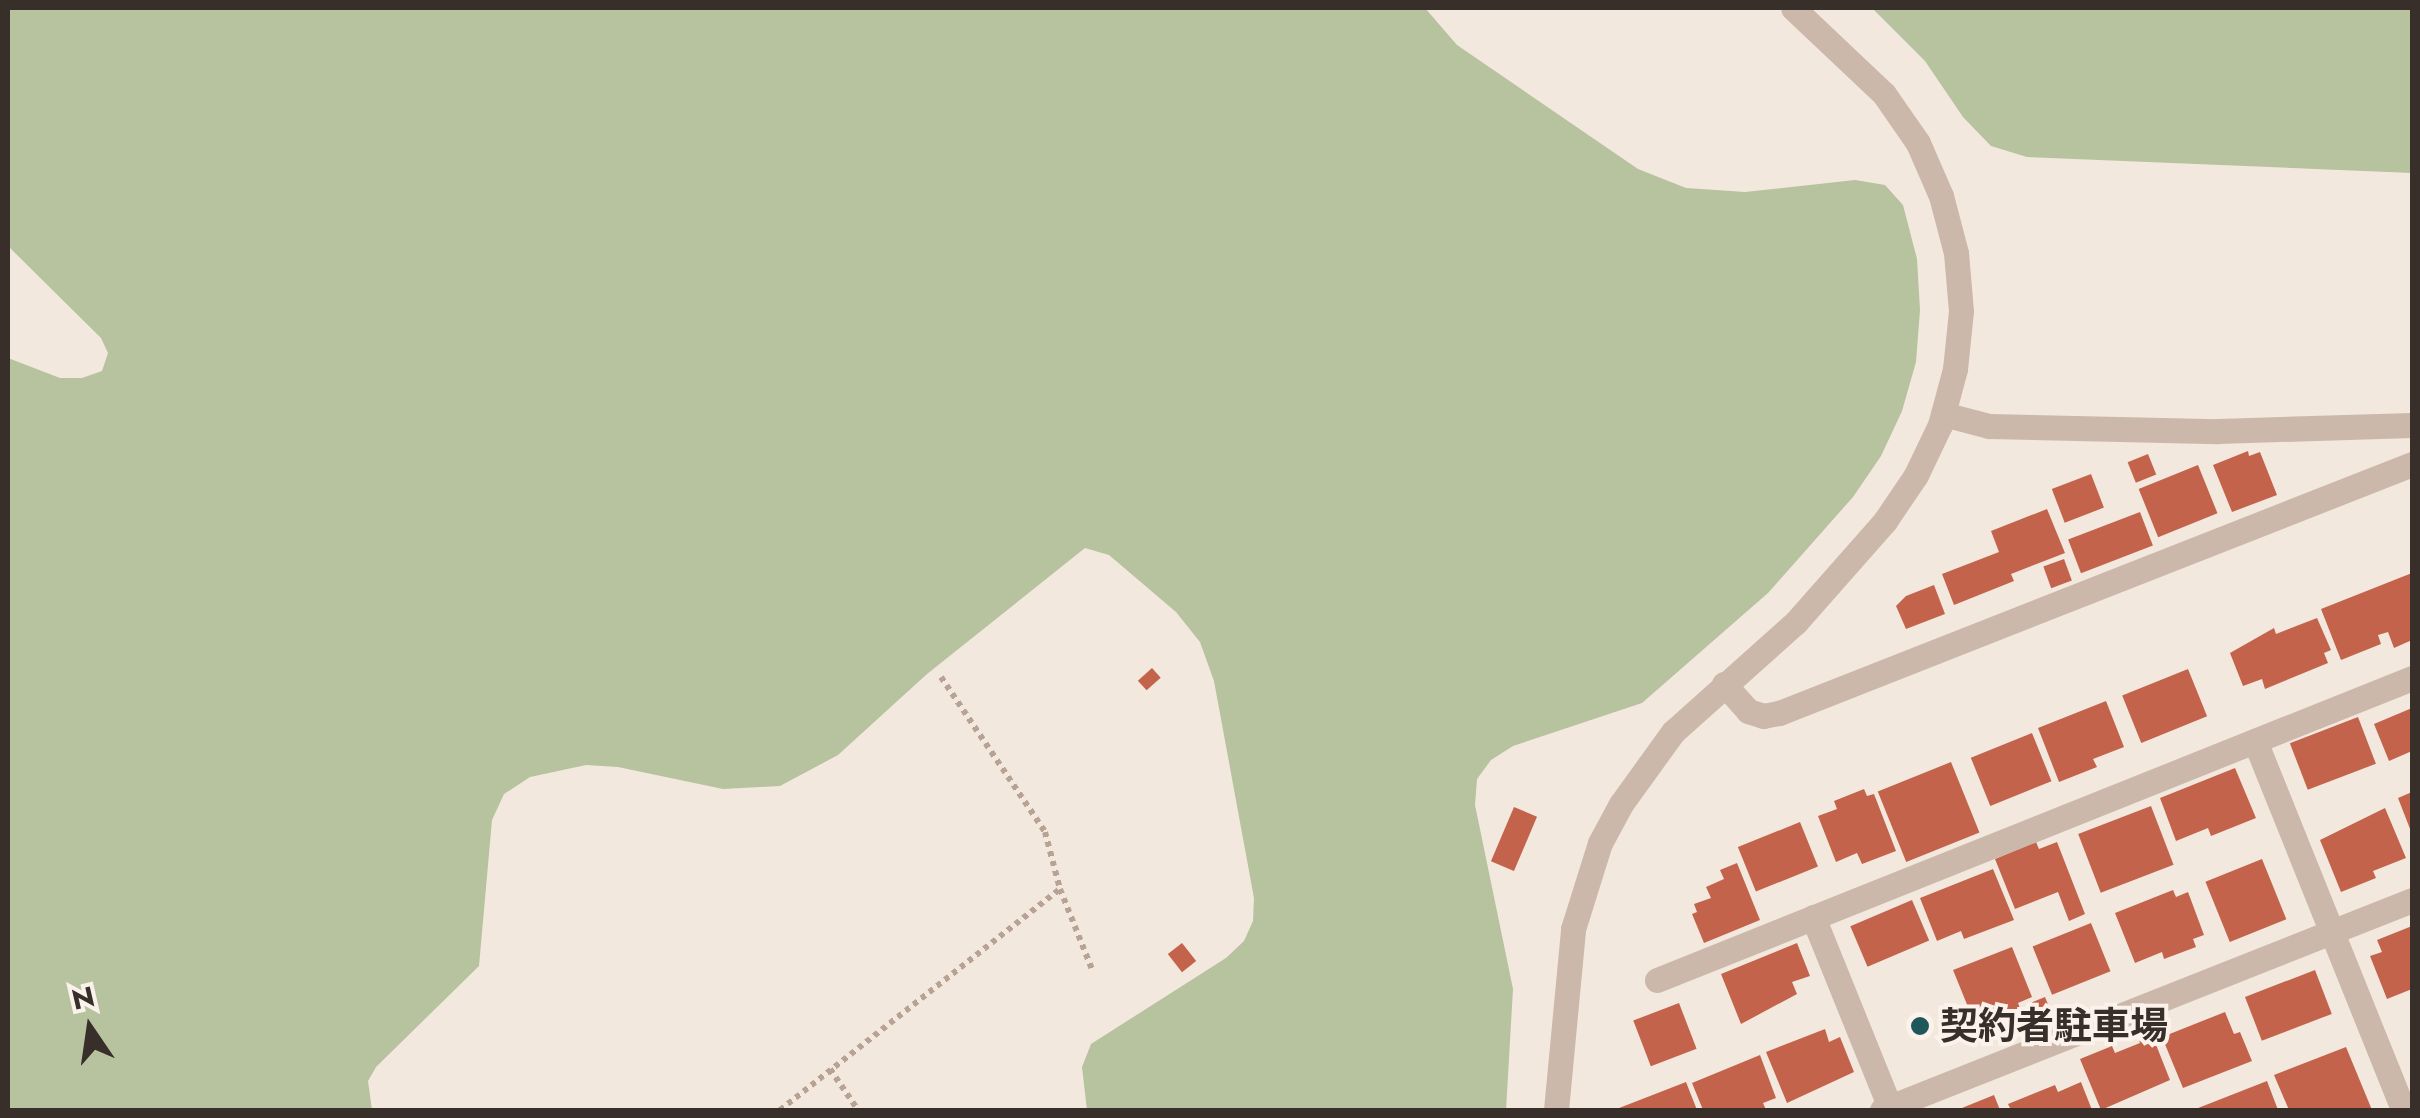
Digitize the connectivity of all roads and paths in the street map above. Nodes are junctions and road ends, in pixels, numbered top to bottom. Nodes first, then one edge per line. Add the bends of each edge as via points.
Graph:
1 (1793, 8) edge
2 (1943, 414) junction
3 (2412, 425) edge
4 (2412, 464) edge
5 (941, 677) dead end
6 (2412, 678) edge
7 (1724, 684) junction
8 (2254, 741) junction
9 (1060, 889) junction
10 (2412, 900) edge
11 (1813, 917) junction
12 (2331, 932) junction
13 (1092, 972) dead end
14 (1657, 980) dead end
15 (830, 1070) junction
16 (780, 1110) edge
17 (858, 1110) edge
18 (1556, 1110) edge
19 (1888, 1110) edge
20 (2403, 1110) edge

1 - 2 street via 1884,94 1918,142 1942,196 1961,311
2 - 3 street via 2008,427 2218,432
2 - 7 street via 1916,475 1863,548 1796,622
4 - 7 street via 1779,713 1748,711
5 - 9 path via 1045,832
6 - 8 street
7 - 18 street via 1645,766 1600,844 1573,929
8 - 11 street
8 - 12 street
9 - 13 path
9 - 15 path
10 - 12 street
11 - 14 street
11 - 19 street
12 - 19 street
12 - 20 street
15 - 16 path
15 - 17 path

